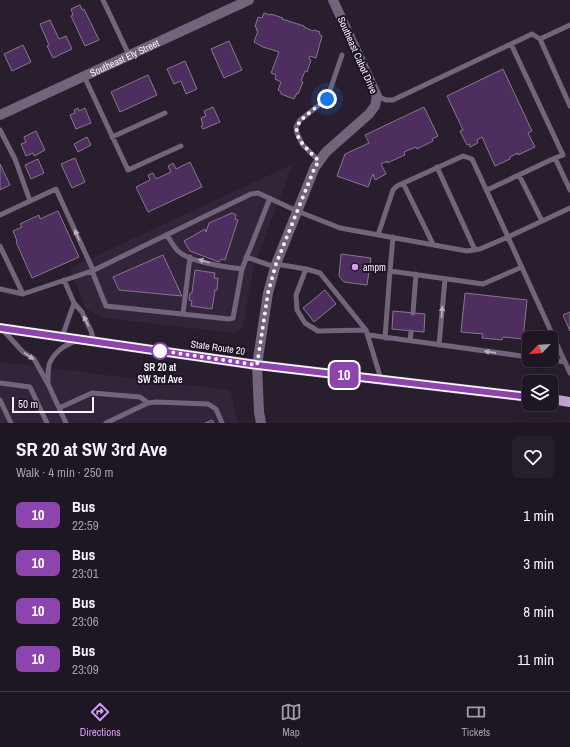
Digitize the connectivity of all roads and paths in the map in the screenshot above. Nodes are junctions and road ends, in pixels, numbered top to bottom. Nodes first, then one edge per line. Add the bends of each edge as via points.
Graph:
1 (103, 0) edge
2 (249, 0) edge
3 (333, 0) edge
4 (570, 26) edge
5 (540, 39) junction
6 (511, 44) junction
7 (129, 55) junction
8 (342, 55) dead end
9 (84, 76) junction
10 (377, 96) junction
11 (570, 106) edge
12 (165, 113) dead end
13 (0, 115) edge
14 (0, 130) edge
15 (112, 137) junction
16 (181, 146) dead end
17 (555, 158) junction
18 (319, 161) junction
19 (437, 167) junction
20 (519, 175) junction
21 (403, 183) junction
22 (487, 190) junction
23 (570, 190) edge
24 (270, 198) junction
25 (30, 201) junction
26 (570, 208) edge
27 (297, 211) junction
28 (0, 215) edge
29 (542, 221) junction
30 (167, 235) junction
31 (378, 235) junction
32 (508, 237) junction
33 (394, 238) junction
34 (433, 244) junction
35 (0, 246) edge
36 (475, 250) junction
37 (190, 257) junction
38 (246, 258) junction
39 (275, 266) junction
40 (522, 267) junction
41 (242, 269) junction
42 (306, 269) junction
43 (92, 270) junction
44 (390, 270) junction
45 (416, 274) junction
46 (445, 279) junction
47 (64, 280) junction
48 (0, 289) edge
49 (23, 294) junction
50 (74, 303) junction
51 (413, 313) dead end
52 (183, 314) junction
53 (1, 328) edge
54 (411, 332) dead end
55 (368, 333) junction
56 (62, 337) junction
57 (385, 338) junction
58 (82, 339) junction
59 (94, 341) junction
60 (410, 341) junction
61 (440, 345) junction
62 (522, 356) edge
63 (558, 361) edge
64 (565, 362) junction
65 (257, 365) junction
66 (570, 373) edge
67 (381, 379) junction
68 (0, 384) edge
69 (48, 384) junction
70 (522, 396) edge
71 (0, 400) edge
72 (558, 400) edge
73 (570, 402) edge
74 (148, 403) junction
75 (60, 408) junction
76 (11, 423) edge
77 (47, 423) edge
78 (66, 423) edge
79 (106, 423) edge
80 (222, 423) edge
81 (261, 423) edge

1 - 7 lane
2 - 7 street, Southeast Ely Street
3 - 10 street, Southeast Cabot Drive
4 - 5 lane
5 - 6 lane via 532,34
5 - 11 lane
6 - 10 lane via 393,100
6 - 17 lane via 563,155
7 - 9 street, Southeast Ely Street
8 - 18 lane via 327,99 300,120 296,127 302,144
9 - 13 street, Southeast Ely Street
9 - 15 lane
10 - 18 street, Southeast Cabot Drive via 375,106 369,114
12 - 15 lane
14 - 25 lane via 15,159
15 - 16 lane via 128,170
17 - 20 lane
17 - 23 lane
18 - 27 street, Southeast Cabot Drive
19 - 21 lane
19 - 22 lane via 462,156 472,159
19 - 36 lane
20 - 22 lane
20 - 29 lane
21 - 31 lane via 393,190
21 - 34 lane
22 - 32 lane
24 - 27 lane
24 - 30 lane via 258,193 251,194
24 - 38 lane
25 - 28 lane
43 -> 25 lane via 56,189
26 - 29 lane
27 - 31 lane via 340,228
27 - 39 street, Southeast Cabot Drive
29 - 32 lane
30 - 37 lane via 179,252
30 - 43 lane
31 - 33 lane
32 - 36 lane
32 - 40 lane
33 - 34 lane
33 - 44 lane
34 - 36 lane
35 - 49 lane
41 -> 37 lane via 216,266
37 - 52 lane
38 - 39 lane
38 - 41 lane
39 - 42 lane
39 - 65 street, Southeast Cabot Drive via 268,293
40 - 46 lane via 483,284
40 - 64 lane
41 - 52 lane via 233,318
42 - 55 lane via 320,273
42 - 55 lane via 296,295 297,310 305,323 318,331
43 - 47 lane
43 - 52 lane via 106,306
44 - 45 lane
44 - 57 lane
45 - 46 lane
45 - 51 lane
61 -> 46 lane
47 - 49 lane
47 - 50 lane
48 - 49 lane
50 - 56 lane
59 -> 50 lane via 82,312
53 - 56 main road, State Route 20
53 -> 69 lane via 23,352 34,359
54 - 60 lane
55 - 57 lane
55 - 67 lane
56 - 58 main road, State Route 20
57 - 60 lane
58 - 59 main road, State Route 20
58 - 69 lane via 59,350 49,365
59 - 65 main road, State Route 20
60 - 61 lane
62 -> 61 lane
63 - 64 lane
64 - 66 lane
65 - 67 main road, State Route 20
65 - 81 street, Southeast Cabot Drive
67 - 70 main road, State Route 20
68 - 77 lane via 30,387
69 - 75 lane
71 - 76 lane
72 - 73 main road
74 - 75 lane via 140,397 92,393
74 - 79 lane
74 - 80 lane via 208,404 216,409
75 - 78 lane

